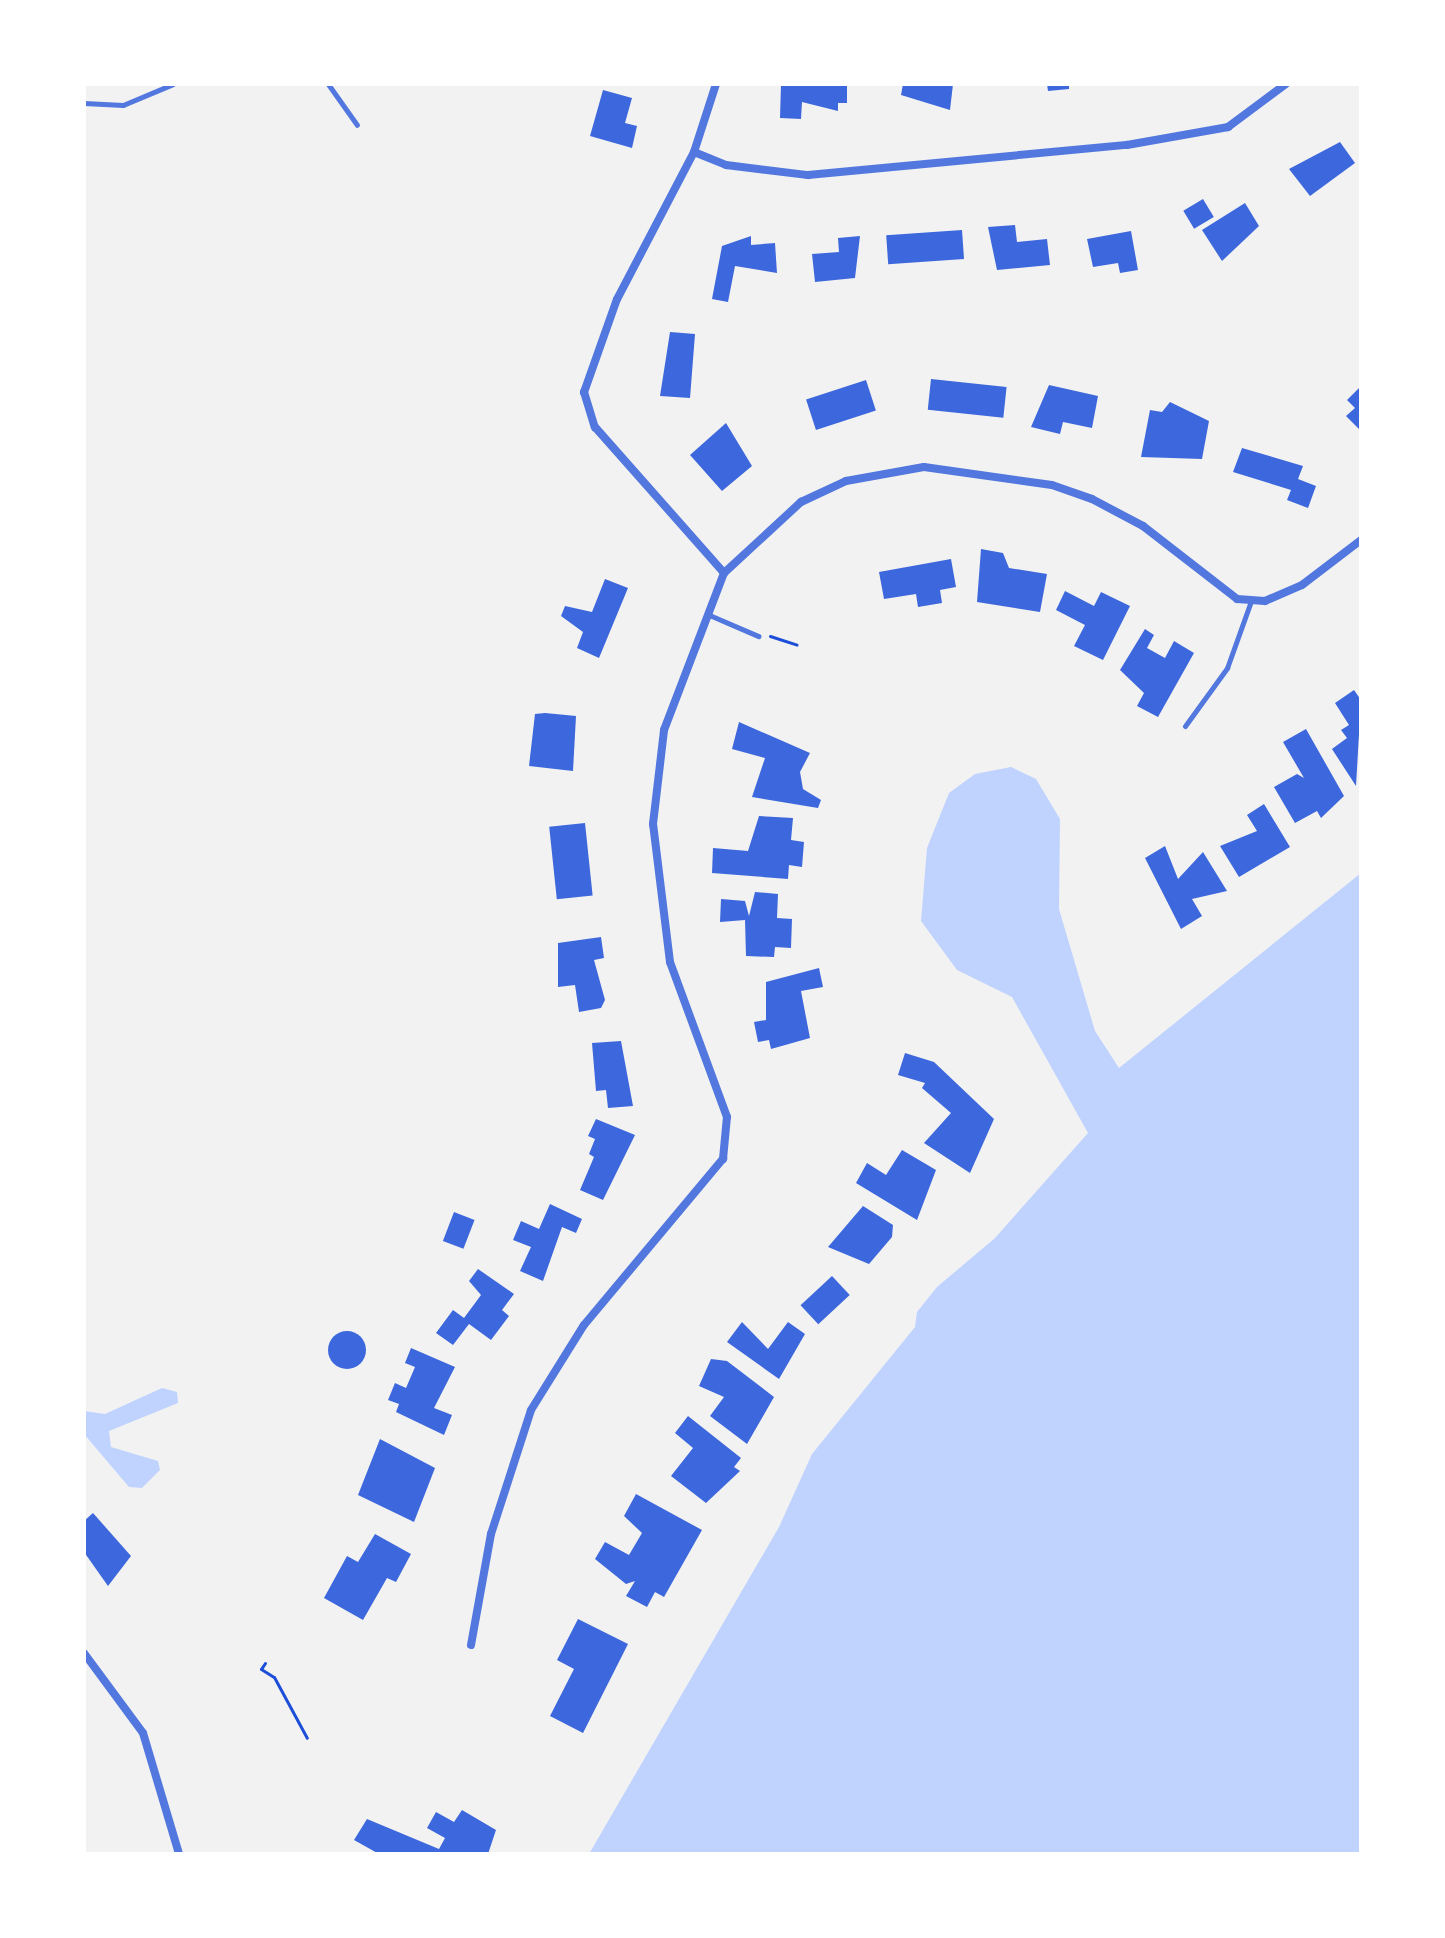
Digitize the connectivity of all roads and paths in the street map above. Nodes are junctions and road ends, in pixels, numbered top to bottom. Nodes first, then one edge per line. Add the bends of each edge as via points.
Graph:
1 (173, 84) edge
2 (328, 84) edge
3 (716, 84) edge
4 (1286, 84) edge
5 (84, 103) edge
6 (357, 125) dead end
7 (694, 152) junction
8 (1361, 540) edge
9 (724, 573) junction
10 (1251, 600) junction
11 (706, 614) junction
12 (758, 636) joint
13 (797, 645) dead end
14 (1185, 726) dead end
15 (471, 1645) dead end
16 (84, 1653) edge
17 (265, 1663) dead end
18 (307, 1738) dead end
19 (179, 1854) edge

1 - 5 lane via 123,105
2 - 6 lane
3 - 7 street
4 - 7 street via 1228,127 1127,145 808,175 726,165
7 - 9 street via 617,299 584,392 595,427
8 - 10 street via 1302,585
9 - 10 street via 801,502 846,481 924,467 1052,485 1092,499 1143,526 1237,599
9 - 11 street
10 - 14 lane via 1227,668
11 - 12 lane
11 - 15 street via 664,730 654,874 670,962 727,1117 727,1143 713,1179 584,1325 531,1410 491,1534
12 - 13 path
16 - 19 street via 143,1733
17 - 18 path via 261,1669 274,1677

